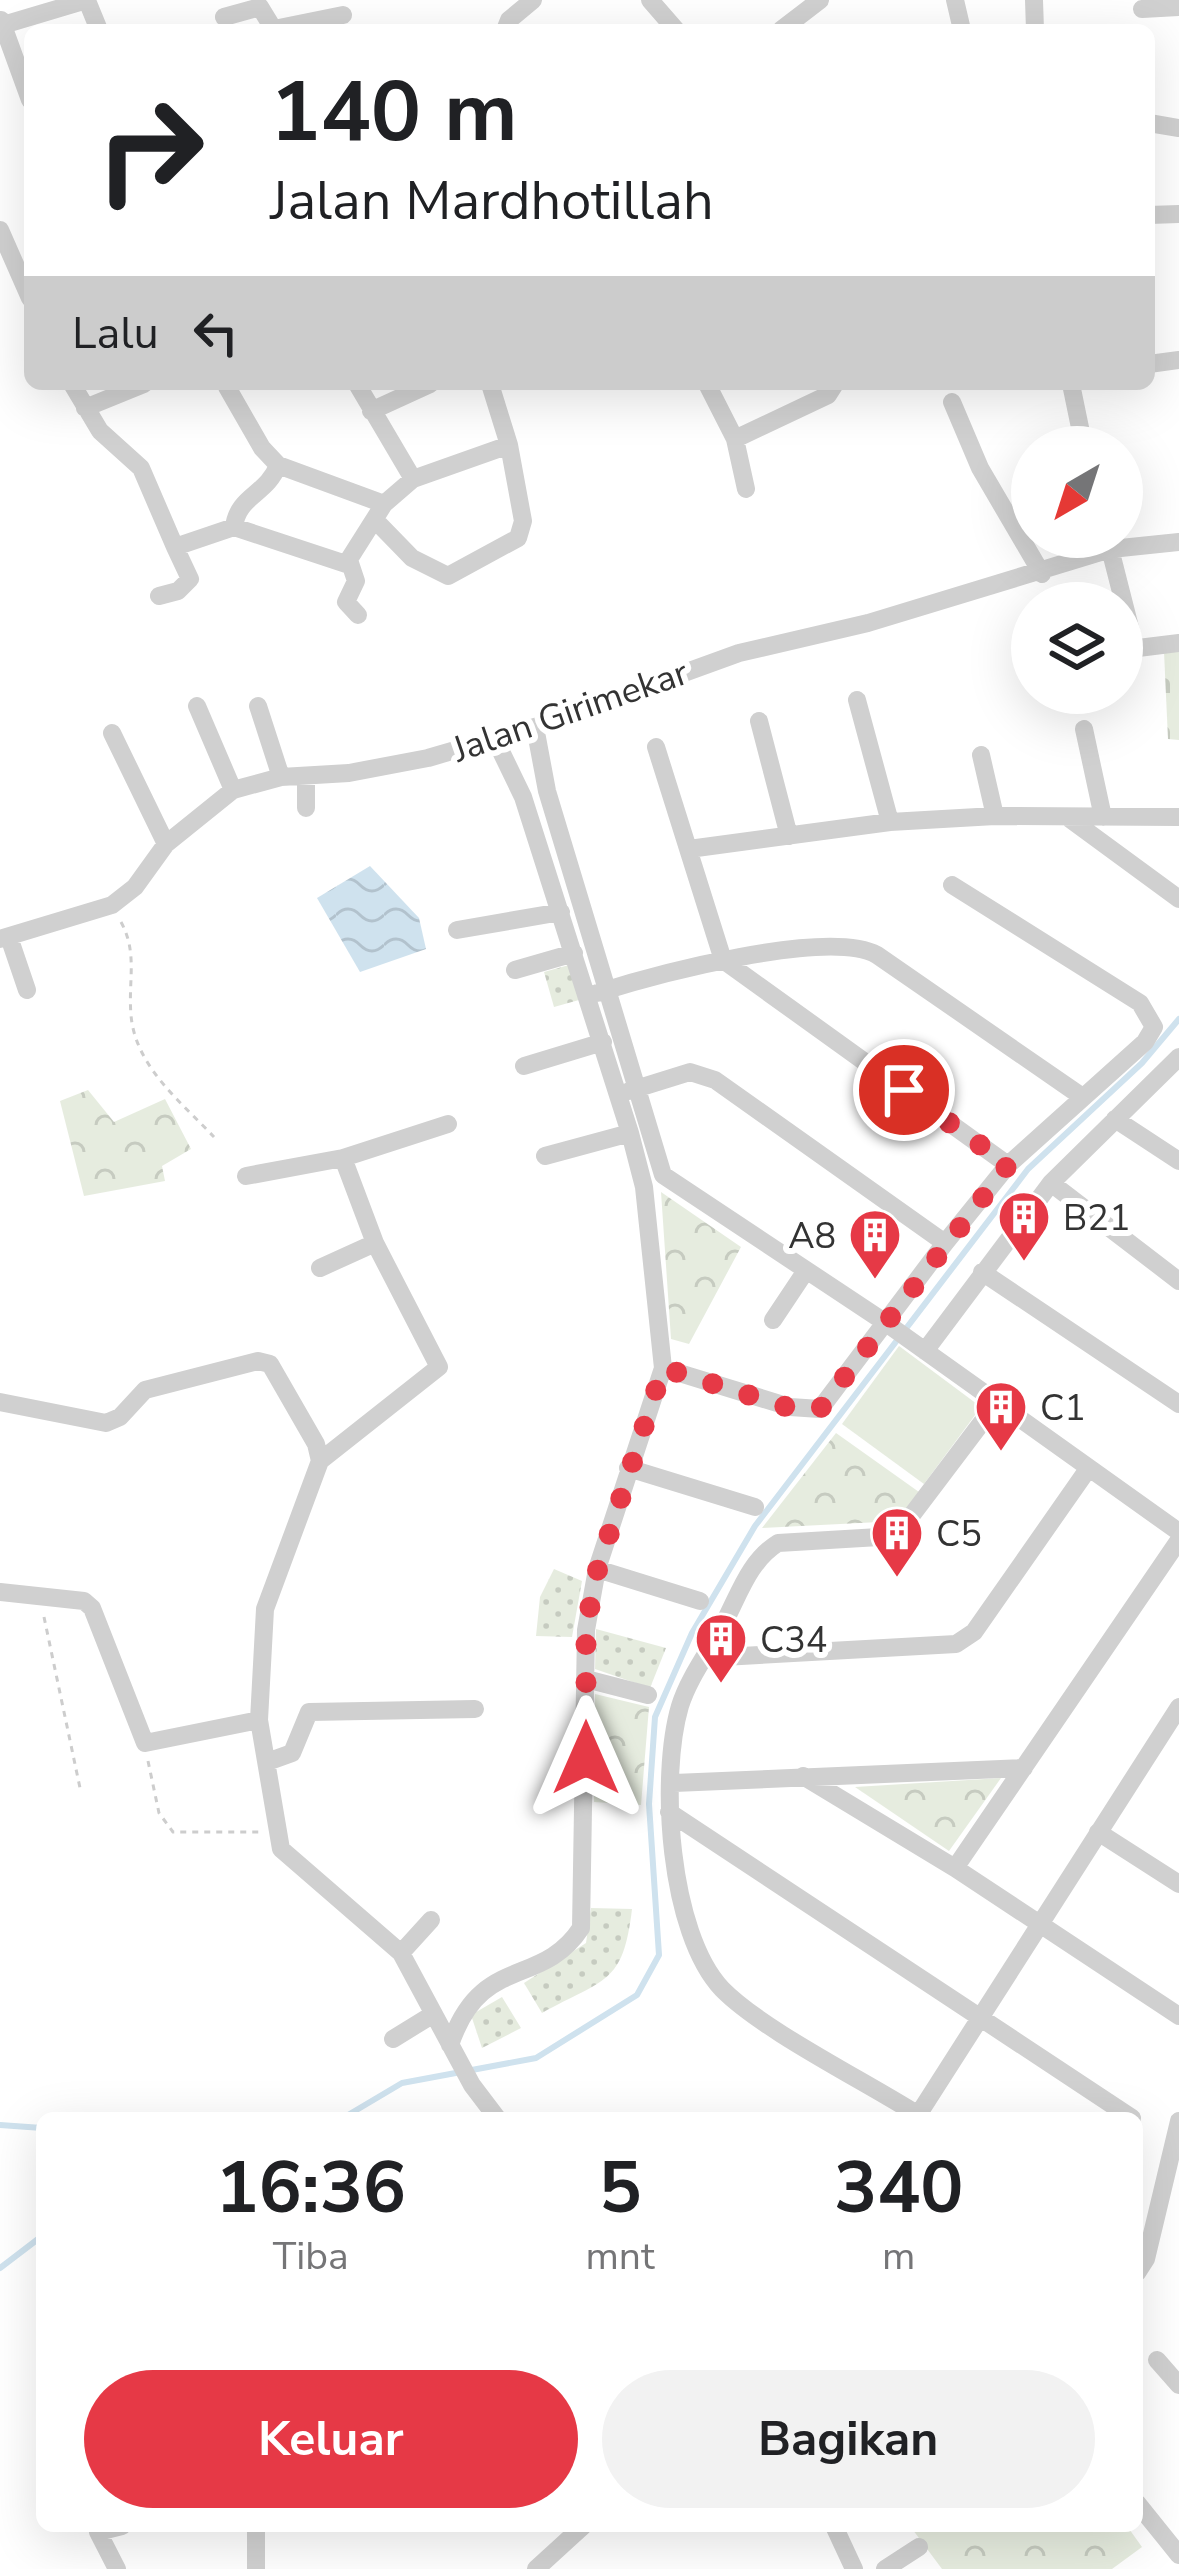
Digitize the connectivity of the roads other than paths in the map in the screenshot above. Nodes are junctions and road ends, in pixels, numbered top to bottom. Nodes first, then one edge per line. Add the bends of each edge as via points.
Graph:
1 (533, 0) edge
2 (650, 0) edge
3 (820, 0) edge
4 (87, 2) edge
5 (1142, 5) edge
6 (1179, 7) edge
7 (343, 15) dead end
8 (224, 16) dead end
9 (1, 23) edge
10 (270, 24) edge
11 (302, 24) edge
12 (508, 24) edge
13 (671, 24) edge
14 (790, 24) edge
15 (24, 84) edge
16 (0, 230) edge
17 (22, 257) edge
18 (76, 390) edge
19 (130, 390) edge
20 (229, 390) edge
21 (360, 390) edge
22 (417, 390) edge
23 (492, 390) edge
24 (710, 390) edge
25 (831, 390) edge
26 (1072, 390) edge
27 (952, 402) dead end
28 (86, 408) junction
29 (371, 411) junction
30 (1080, 426) edge
31 (735, 439) junction
32 (508, 445) junction
33 (278, 465) junction
34 (413, 478) junction
35 (746, 488) dead end
36 (380, 512) junction
37 (234, 527) junction
38 (1179, 542) edge
39 (1143, 543) edge
40 (175, 548) junction
41 (1077, 558) edge
42 (350, 563) junction
43 (1042, 574) junction
44 (159, 596) dead end
45 (358, 614) dead end
46 (1179, 643) edge
47 (1143, 647) edge
48 (857, 700) dead end
49 (197, 706) dead end
50 (258, 706) dead end
51 (759, 721) dead end
52 (535, 727) junction
53 (1084, 728) dead end
54 (112, 734) dead end
55 (495, 739) junction
56 (656, 747) dead end
57 (981, 755) dead end
58 (306, 777) junction
59 (281, 778) junction
60 (233, 790) junction
61 (306, 808) dead end
62 (995, 816) junction
63 (1103, 817) junction
64 (1179, 818) edge
65 (1070, 819) junction
66 (890, 823) junction
67 (789, 836) junction
68 (166, 844) junction
69 (689, 849) junction
70 (952, 885) dead end
71 (1179, 899) edge
72 (561, 912) junction
73 (457, 930) dead end
74 (4, 938) edge
75 (574, 953) junction
76 (723, 960) junction
77 (515, 970) dead end
78 (608, 989) junction
79 (27, 990) dead end
80 (588, 996) junction
81 (602, 1042) junction
82 (1179, 1057) edge
83 (524, 1066) dead end
84 (640, 1088) junction
85 (620, 1094) junction
86 (1081, 1096) junction
87 (1115, 1119) junction
88 (448, 1124) dead end
89 (630, 1133) junction
90 (545, 1156) dead end
91 (343, 1158) junction
92 (1179, 1161) edge
93 (1008, 1165) junction
94 (663, 1175) junction
95 (245, 1176) dead end
96 (1052, 1184) junction
97 (644, 1187) junction
98 (375, 1243) junction
99 (945, 1243) junction
100 (320, 1268) dead end
101 (982, 1272) junction
102 (805, 1273) junction
103 (1179, 1281) edge
104 (772, 1320) dead end
105 (888, 1325) junction
106 (926, 1351) junction
107 (663, 1368) junction
108 (0, 1402) edge
109 (1179, 1404) edge
110 (995, 1405) junction
111 (320, 1461) junction
112 (628, 1468) junction
113 (1088, 1469) junction
114 (755, 1508) dead end
115 (1179, 1536) edge
116 (597, 1569) junction
117 (0, 1592) edge
118 (700, 1601) dead end
119 (705, 1658) junction
120 (586, 1679) junction
121 (648, 1696) dead end
122 (1179, 1707) edge
123 (475, 1709) dead end
124 (259, 1720) junction
125 (267, 1762) junction
126 (1024, 1768) junction
127 (803, 1776) junction
128 (674, 1783) junction
129 (669, 1812) junction
130 (1098, 1832) junction
131 (955, 1868) junction
132 (1179, 1885) edge
133 (431, 1920) dead end
134 (1043, 1925) junction
135 (401, 1953) junction
136 (432, 2015) junction
137 (1179, 2016) edge
138 (980, 2021) junction
139 (393, 2038) dead end
140 (451, 2046) junction
141 (492, 2112) edge
142 (914, 2112) edge
143 (923, 2112) edge
144 (1123, 2112) edge
145 (1179, 2121) edge
146 (1143, 2264) edge
147 (1157, 2360) dead end
148 (1179, 2385) edge
149 (1143, 2510) edge
150 (97, 2532) edge
151 (256, 2532) edge
152 (576, 2532) edge
153 (837, 2532) edge
154 (919, 2547) dead end
155 (1179, 2555) edge
156 (117, 2569) edge
157 (256, 2569) edge
158 (536, 2569) edge
159 (854, 2569) edge
160 (885, 2569) edge

1 - 12 street
2 - 13 street
3 - 14 street
4 - 9 street
5 - 6 street
7 - 11 street
8 - 10 street via 260,8
9 - 15 street
16 - 17 street
18 - 28 street
19 - 28 street
20 - 33 street
21 - 29 street
22 - 29 street
23 - 32 street
24 - 31 street
25 - 31 street
26 - 30 street
27 - 43 street
28 - 40 street via 141,468
29 - 34 street
31 - 35 street
32 - 34 street
32 - 36 street via 523,521 518,538 448,576 412,559
33 - 36 street
33 - 37 street via 269,487 238,510
34 - 36 street
36 - 42 street
37 - 40 street
37 - 42 street
38 - 39 street, Jalan Girimekar
40 - 44 street via 190,579
41 - 43 street, Jalan Girimekar
42 - 45 street via 356,581 346,602
43 - 52 street, Jalan Girimekar via 721,659
46 - 47 street
48 - 66 street
49 - 60 street
50 - 59 street
51 - 67 street
52 - 55 street, Jalan Girimekar
52 - 78 street
53 - 63 street
54 - 68 street
55 - 58 street, Jalan Girimekar
55 - 72 street
56 - 69 street
57 - 62 street
58 - 59 street, Jalan Girimekar
58 - 61 street
59 - 60 street, Jalan Girimekar
60 - 68 street, Jalan Girimekar
62 - 65 street
62 - 66 street
63 - 64 street
63 - 65 street
65 - 71 street
66 - 67 street
67 - 69 street
68 - 74 street, Jalan Girimekar via 112,905
69 - 76 street
70 - 86 street via 1153,1018 1145,1042
72 - 73 street
72 - 75 street
74 - 79 street
75 - 77 street
75 - 80 street
76 - 78 street
76 - 86 street via 864,948
76 - 93 street
78 - 80 street
78 - 84 street
80 - 81 street
81 - 83 street
81 - 85 street
82 - 87 street
84 - 85 street
84 - 94 street
84 - 99 street via 690,1072 715,1080
85 - 89 street
86 - 93 street
87 - 92 street
87 - 96 street
88 - 91 street
89 - 90 street
89 - 97 street
91 - 95 street
91 - 98 street
93 - 99 street
94 - 97 street
94 - 102 street
96 - 101 street
96 - 103 street
97 - 107 street
98 - 100 street
98 - 111 street via 439,1367
99 - 105 street
101 - 106 street
101 - 109 street
102 - 104 street
102 - 105 street
105 - 106 street
105 - 107 street via 813,1412
106 - 110 street
107 - 112 street
108 - 111 street via 106,1423 145,1390 263,1360 292,1398
110 - 113 street
110 - 119 street via 896,1536 778,1543 765,1551
111 - 124 street via 265,1609
112 - 114 street
112 - 116 street
113 - 115 street
113 - 119 street via 974,1632 956,1644
115 - 126 street
116 - 118 street
116 - 120 street
117 - 124 street via 88,1604 145,1743
119 - 128 street via 679,1709
120 - 121 street
120 - 140 street via 581,1928 549,1957 476,1993
122 - 130 street
123 - 125 street via 309,1712 292,1753
124 - 125 street
125 - 135 street via 274,1832 289,1858
126 - 127 street
126 - 131 street
127 - 128 street
127 - 131 street
128 - 129 street
129 - 138 street
129 - 142 street via 685,1914 719,1987
130 - 132 street
130 - 134 street
131 - 134 street
133 - 135 street
134 - 137 street
134 - 138 street
135 - 136 street
136 - 139 street
136 - 140 street
138 - 143 street
138 - 144 street
140 - 141 street
145 - 146 street
147 - 148 street
149 - 155 street
150 - 156 street
151 - 157 street
152 - 158 street
153 - 159 street
154 - 160 street

